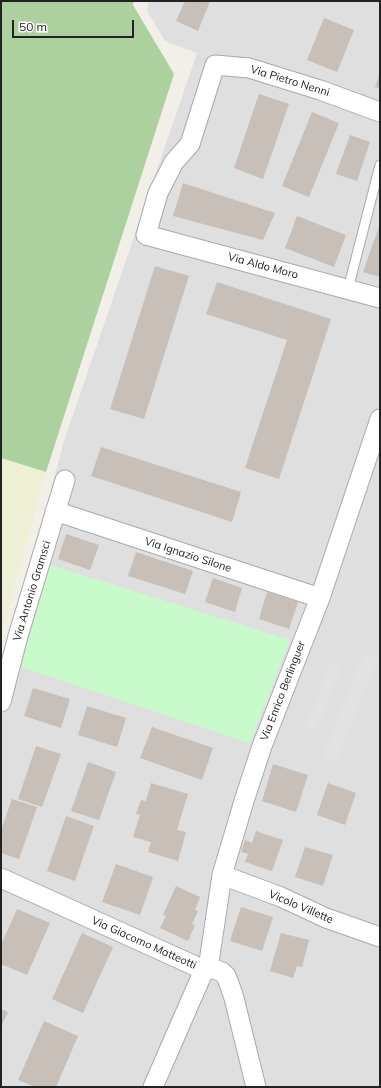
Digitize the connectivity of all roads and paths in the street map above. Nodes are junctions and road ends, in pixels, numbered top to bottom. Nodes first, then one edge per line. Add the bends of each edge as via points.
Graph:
1 (380, 112) edge
2 (380, 165) edge
3 (146, 235) joint
4 (348, 289) junction
5 (380, 298) edge
6 (380, 419) edge
7 (65, 480) dead end
8 (56, 511) junction
9 (320, 598) junction
10 (1, 702) edge
11 (222, 875) junction
12 (1, 878) edge
13 (380, 937) edge
14 (206, 969) junction
15 (153, 1087) edge
16 (256, 1087) edge

1 - 3 street, Via Pietro Nenni via 249,68 215,65 190,144 174,162 158,192
2 - 4 lane
3 - 4 street, Via Aldo Moro
4 - 5 street, Via Aldo Moro
6 - 9 street, Via Enrico Berlinguer
7 - 8 street, Via Antonio Gramsci
8 - 9 street, Via Ignazio Silone
8 - 10 street, Via Antonio Gramsci
9 - 11 street, Via Enrico Berlinguer via 262,746
11 - 13 street, Vicolo Villette via 281,897 326,918
11 - 14 street, Via Enrico Berlinguer
12 - 14 street, Via Giacomo Matteotti
14 - 15 street, Via Enrico Berlinguer
14 - 16 street, Via Giacomo Matteotti via 214,969 226,976

